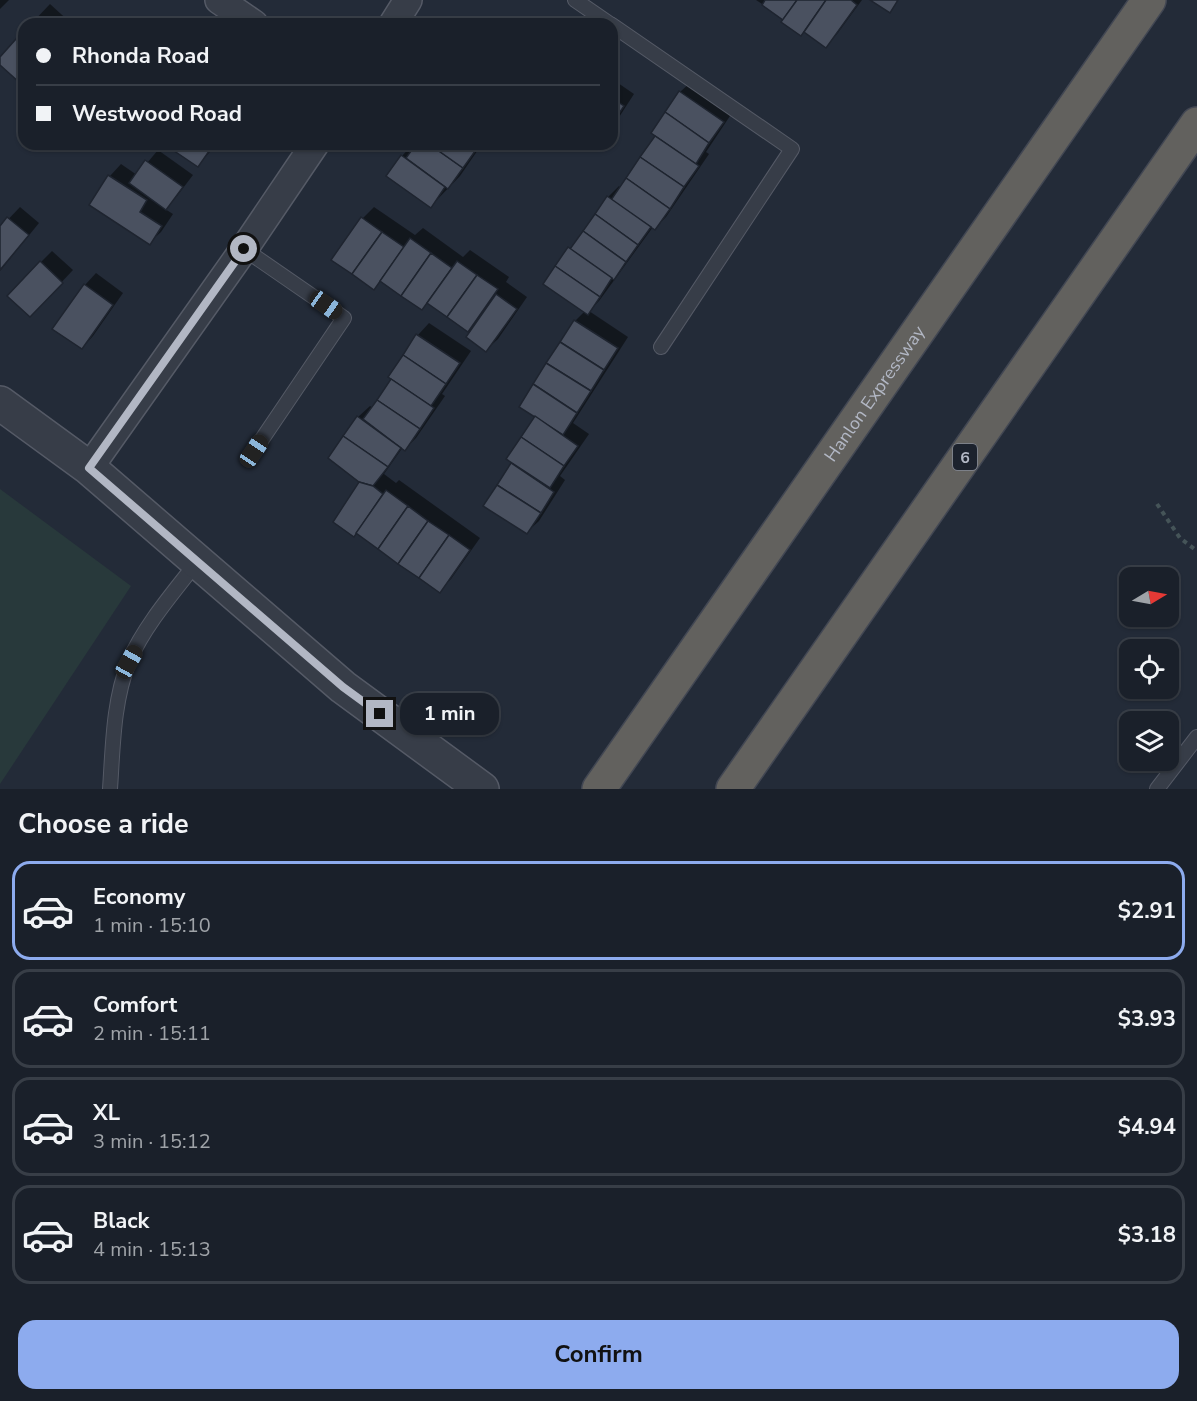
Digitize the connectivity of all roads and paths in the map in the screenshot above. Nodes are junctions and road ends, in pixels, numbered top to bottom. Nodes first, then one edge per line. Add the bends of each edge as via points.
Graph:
1 (219, 0) edge
2 (408, 0) edge
3 (575, 0) edge
4 (1149, 0) edge
5 (245, 18) edge
6 (397, 18) edge
7 (601, 18) edge
8 (618, 30) edge
9 (1197, 124) edge
10 (311, 150) edge
11 (244, 249) junction
12 (661, 347) dead end
13 (0, 403) edge
14 (254, 451) dead end
15 (89, 468) junction
16 (1157, 504) dead end
17 (1197, 551) edge
18 (197, 562) junction
19 (1197, 737) edge
20 (477, 786) edge
21 (110, 789) edge
22 (599, 789) edge
23 (733, 789) edge
24 (1157, 789) edge

1 - 5 street
2 - 6 street
3 - 7 lane
4 - 22 highway, Hanlon Expressway
8 - 12 lane via 792,149
9 - 23 highway, 6
10 - 11 street
11 - 14 lane via 344,318
11 - 15 street
13 - 15 street
15 - 18 street
16 - 17 path via 1180,538
18 - 20 street via 343,687
18 - 21 lane via 153,620 129,662 115,717
19 - 24 lane

